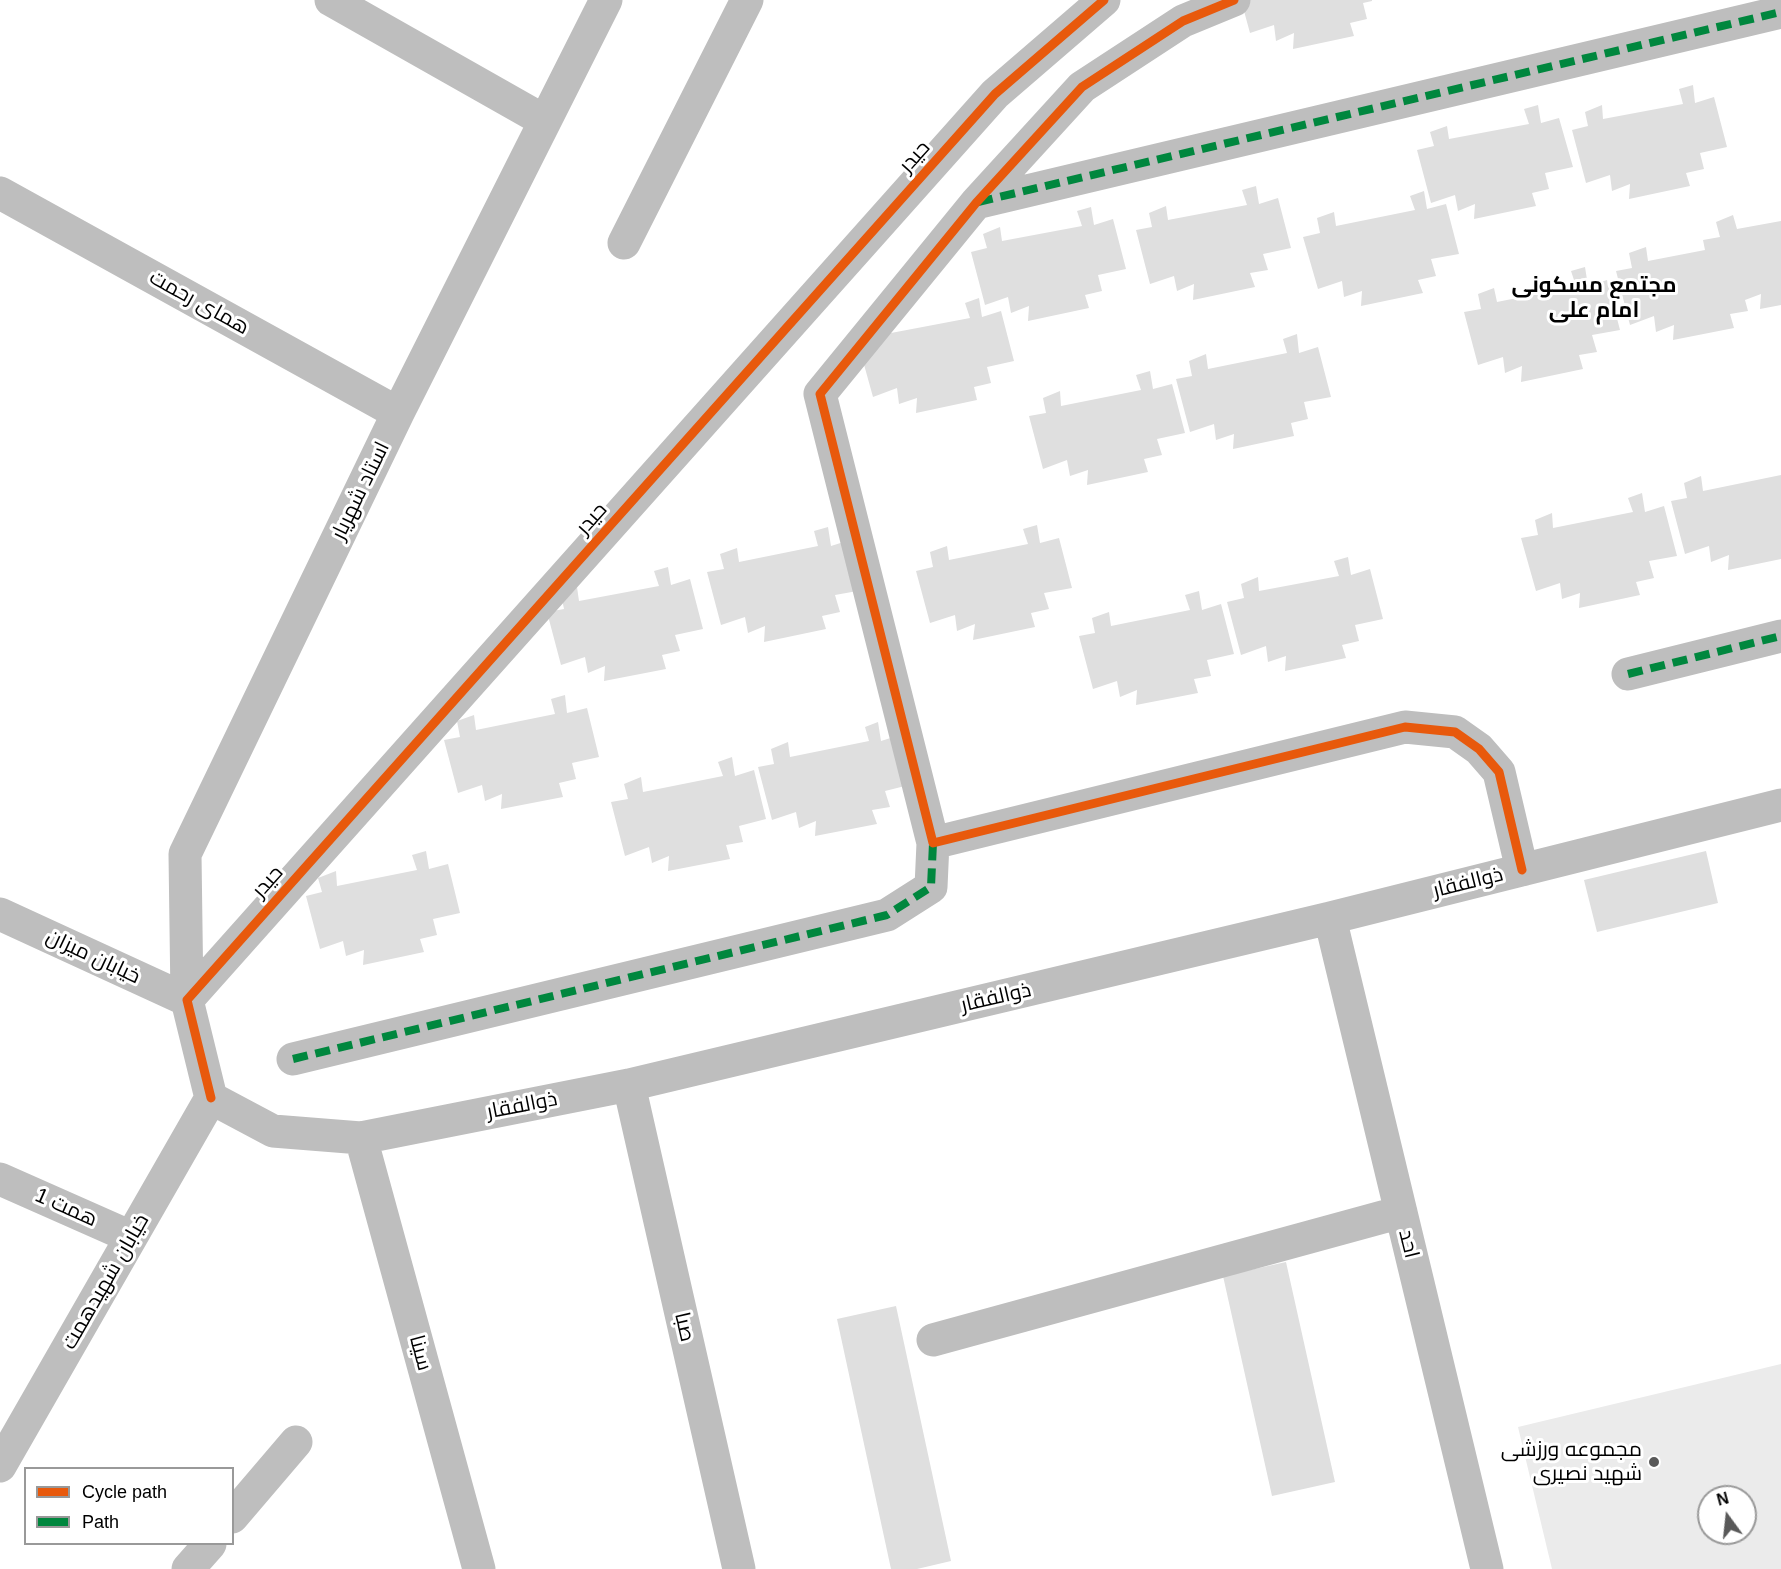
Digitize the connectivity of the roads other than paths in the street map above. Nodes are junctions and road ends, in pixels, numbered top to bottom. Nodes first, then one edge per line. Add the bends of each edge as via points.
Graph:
1 (331, 0) edge
2 (606, 0) edge
3 (747, 0) edge
4 (1104, 0) edge
5 (1234, 0) edge
6 (1781, 12) edge
7 (543, 120) junction
8 (0, 193) edge
9 (976, 203) junction
10 (624, 243) dead end
11 (398, 413) junction
12 (1781, 636) edge
13 (1628, 674) dead end
14 (1781, 805) edge
15 (933, 843) junction
16 (1522, 870) junction
17 (0, 914) edge
18 (1330, 918) junction
19 (187, 1000) junction
20 (293, 1059) dead end
21 (629, 1085) junction
22 (211, 1098) junction
23 (361, 1137) junction
24 (0, 1179) edge
25 (1401, 1212) junction
26 (132, 1237) junction
27 (933, 1340) dead end
28 (296, 1442) dead end
29 (0, 1466) edge
30 (234, 1515) edge
31 (209, 1545) edge
32 (188, 1569) edge
33 (479, 1569) edge
34 (739, 1569) edge
35 (1487, 1569) edge

1 - 7 street
2 - 7 street, استاد شهریار
3 - 10 street
4 - 19 street, حیدر via 995,94
5 - 9 street via 1183,21 1082,87
6 - 9 street
7 - 11 street, استاد شهریار
8 - 11 street, همای رحمت
9 - 15 street via 820,393
11 - 19 street, استاد شهریار via 185,854
12 - 13 street
14 - 16 street, ذوالفقار
15 - 16 street via 1405,728 1455,732 1479,749 1499,772
15 - 20 street via 931,887 887,915
16 - 18 street, ذوالفقار
17 - 19 street, خیابان میزان
18 - 21 street, ذوالفقار
18 - 25 street, احد
19 - 22 street
21 - 23 street, ذوالفقار
21 - 34 street, صبا
22 - 23 street, ذوالفقار via 273,1131
22 - 26 street, خیابان شهیدهمت
23 - 33 street, سینا
24 - 26 street, همت 1
25 - 27 street
25 - 35 street, احد
26 - 29 street, خیابان شهیدهمت
28 - 30 street
31 - 32 street

